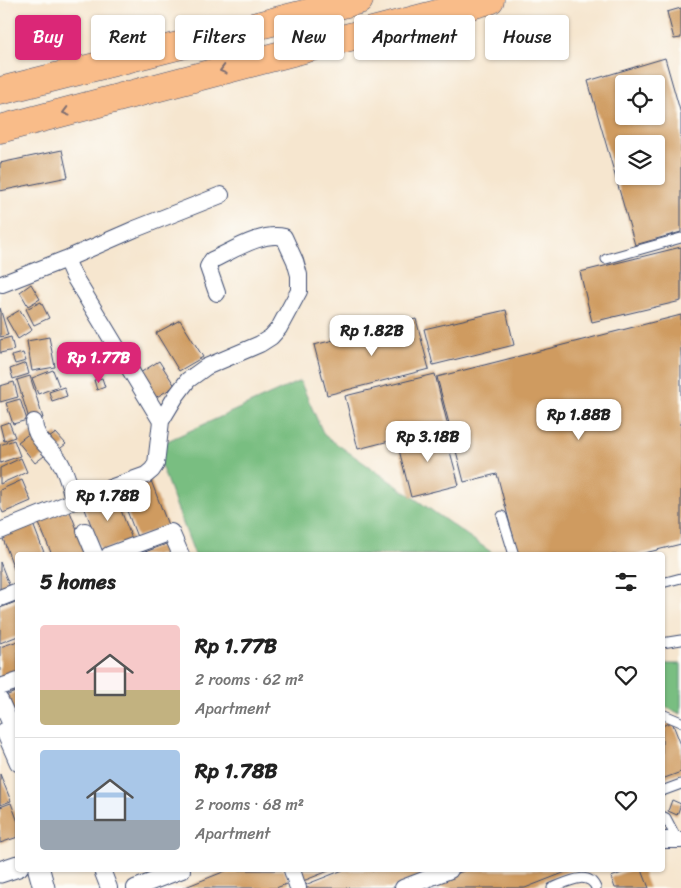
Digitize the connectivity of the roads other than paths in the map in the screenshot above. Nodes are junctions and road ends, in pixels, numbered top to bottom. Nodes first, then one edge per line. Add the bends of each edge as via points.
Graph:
1 (359, 0) edge
2 (490, 0) edge
3 (0, 92) edge
4 (0, 129) edge
5 (221, 195) dead end
6 (681, 238) edge
7 (66, 259) junction
8 (606, 259) dead end
9 (2, 284) dead end
10 (217, 293) dead end
11 (161, 421) junction
12 (34, 422) dead end
13 (74, 501) junction
14 (502, 516) dead end
15 (0, 531) edge
16 (85, 531) dead end
17 (94, 552) edge
18 (117, 552) edge
19 (180, 552) edge
20 (513, 552) edge
21 (681, 578) edge
22 (665, 582) edge
23 (15, 592) edge
24 (0, 598) edge
25 (681, 640) edge
26 (665, 643) edge
27 (15, 682) edge
28 (0, 687) edge
29 (0, 700) edge
30 (665, 715) edge
31 (681, 722) edge
32 (0, 723) edge
33 (12, 751) edge
34 (681, 784) edge
35 (665, 790) edge
36 (665, 818) edge
37 (674, 840) edge
38 (15, 867) edge
39 (0, 872) edge
40 (40, 872) edge
41 (103, 872) edge
42 (177, 872) edge
43 (293, 872) edge
44 (445, 872) edge
45 (44, 888) edge
46 (109, 888) edge
47 (136, 888) edge
48 (298, 888) edge
49 (403, 888) edge
50 (552, 888) edge
51 (596, 888) edge

1 - 3 highway
2 -> 4 highway
5 - 7 street
6 - 8 lane
7 - 9 street
7 - 11 street via 73,276
10 - 11 street via 208,267 212,260 264,237 284,236 299,275 299,291 279,328 260,344 206,367 188,380
11 - 13 street via 156,464 152,470
12 - 13 street via 37,436 58,460 66,475
13 - 15 street
14 - 20 lane
16 - 17 street
18 - 19 street via 169,532
21 - 22 lane
23 - 24 street
25 - 26 lane
27 - 28 street
29 - 33 street
30 - 31 lane
32 - 33 street
34 - 35 lane
36 - 37 lane
38 - 39 street
40 - 45 street
41 - 46 street
42 - 47 street
43 - 48 street
44 - 49 street
50 - 51 lane via 577,878 591,880

